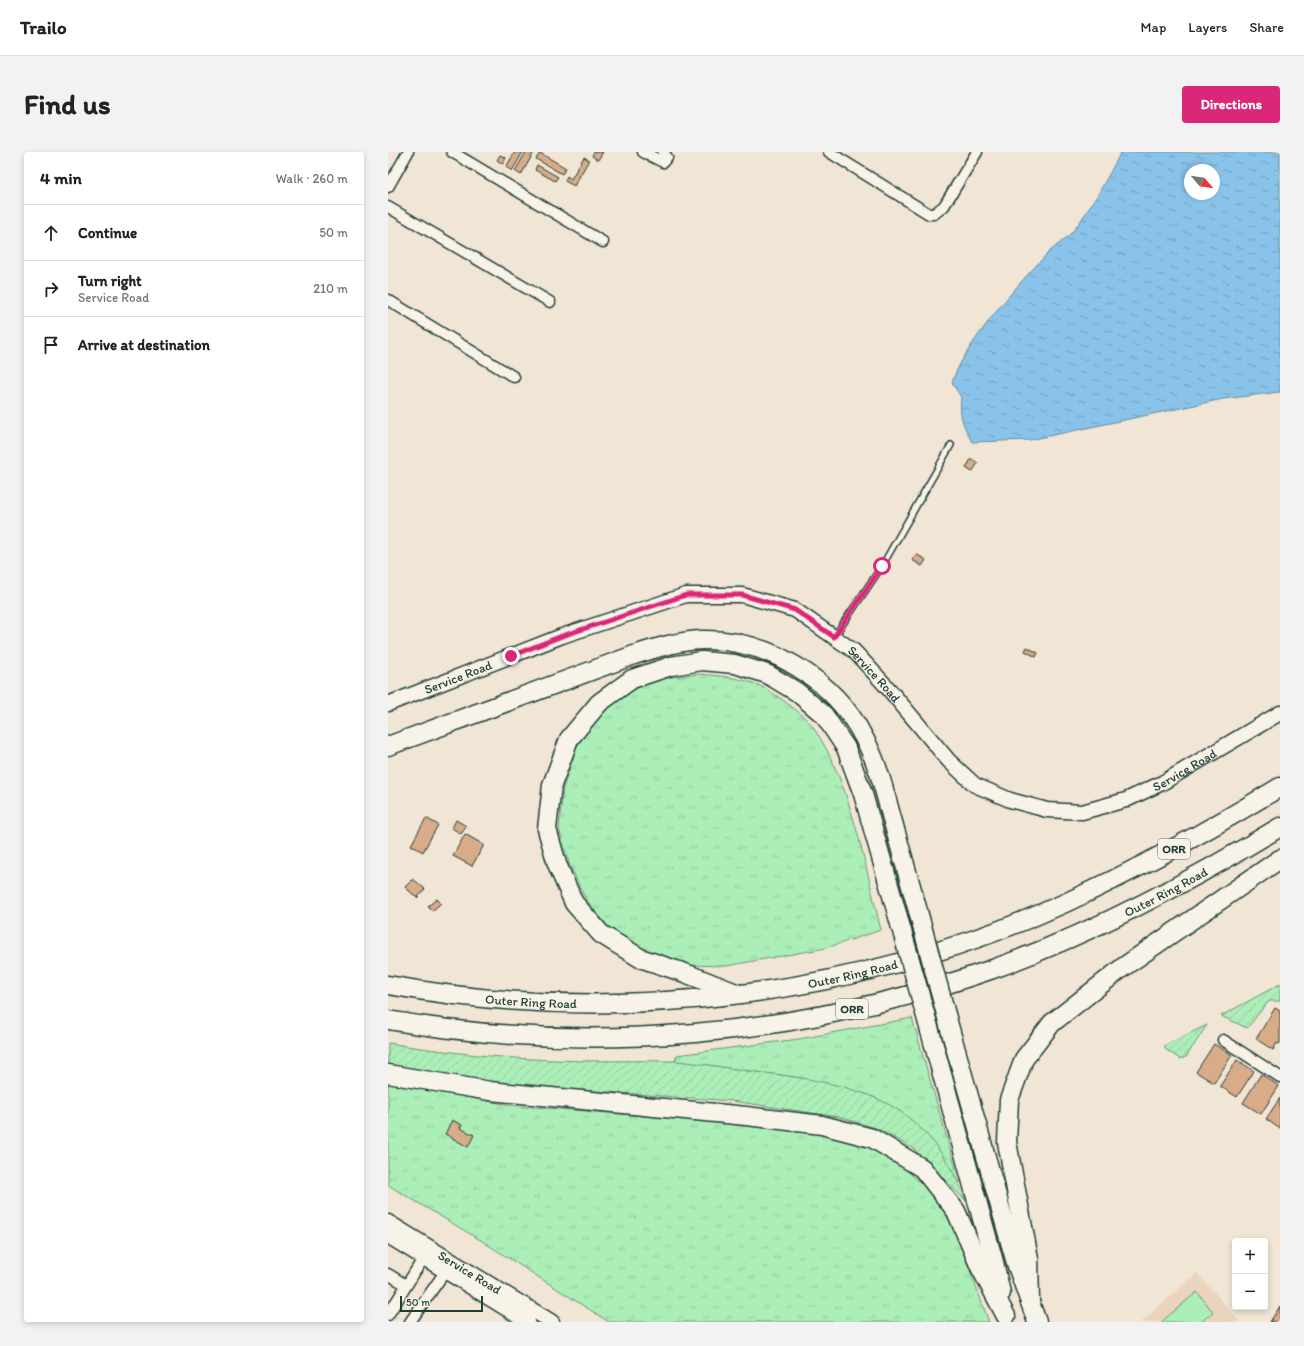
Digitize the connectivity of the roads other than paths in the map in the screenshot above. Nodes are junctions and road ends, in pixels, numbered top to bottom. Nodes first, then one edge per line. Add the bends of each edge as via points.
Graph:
1 (408, 152) edge
2 (452, 152) edge
3 (643, 152) edge
4 (662, 152) edge
5 (829, 152) edge
6 (978, 152) edge
7 (388, 187) edge
8 (388, 207) edge
9 (604, 242) dead end
10 (388, 300) edge
11 (550, 302) dead end
12 (514, 377) dead end
13 (951, 445) dead end
14 (834, 637) junction
15 (388, 704) edge
16 (1280, 713) edge
17 (388, 746) edge
18 (1280, 787) edge
19 (1280, 827) edge
20 (1280, 859) edge
21 (388, 986) edge
22 (738, 994) junction
23 (388, 1020) edge
24 (1223, 1040) dead end
25 (388, 1074) edge
26 (1280, 1077) edge
27 (388, 1222) edge
28 (388, 1236) edge
29 (426, 1253) junction
30 (449, 1266) junction
31 (388, 1274) edge
32 (406, 1285) junction
33 (1030, 1301) junction
34 (388, 1315) edge
35 (1007, 1319) edge
36 (410, 1322) edge
37 (528, 1322) edge
38 (552, 1322) edge
39 (1037, 1322) edge

1 - 7 street
2 - 9 street
3 - 4 street via 663,162 667,157
5 - 6 street via 929,214 934,214 944,206
8 - 11 street
10 - 12 street
13 - 14 lane via 882,566
14 - 15 main road, Service Road via 795,610 764,601 742,595 686,595 562,636
14 - 16 main road, Service Road via 854,651 949,761 975,785 1010,800 1047,810 1082,812 1126,800 1162,783
17 - 33 highway, bridge via 634,655 668,645 702,640 739,643 776,655 810,675 840,701 864,738 883,787 1016,1263
18 - 22 highway, Outer Ring Road / ORR via 1154,859 1076,898 1022,921 893,964 820,981
19 - 23 highway, Outer Ring Road / ORR via 1170,890 1077,935 983,972 859,1007 727,1030 630,1037 496,1034
20 - 33 highway via 1122,968 1052,1023 1024,1059 1010,1100 1007,1142 1029,1258
21 - 22 highway, Outer Ring Road / ORR via 466,997 565,1003 661,1002
22 - 35 highway, bridge via 640,958 601,934 574,903 557,864 548,829 552,785 569,739 599,703 632,679 679,664 702,661 735,664 767,674 797,692 824,715 846,748 863,794 898,917 994,1262
24 - 26 street
25 - 35 highway via 490,1091 822,1125 872,1138 922,1168 956,1211 980,1267
27 - 29 main road, Service Road
28 - 29 main road, Service Road
29 - 30 main road, Service Road
29 - 32 street
30 - 36 street
30 - 37 main road, Service Road
30 - 38 main road, Service Road
31 - 32 street
32 - 34 street
33 - 39 highway

